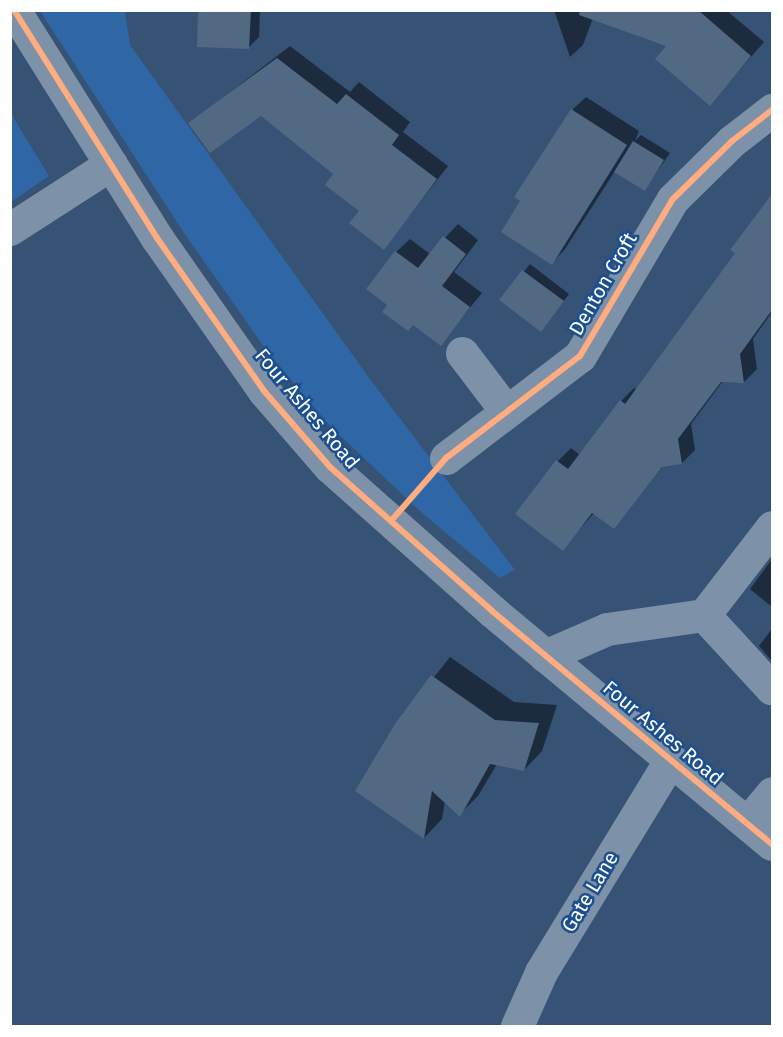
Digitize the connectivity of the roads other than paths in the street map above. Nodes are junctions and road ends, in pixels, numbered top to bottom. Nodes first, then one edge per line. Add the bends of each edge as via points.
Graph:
1 (14, 10) edge
2 (772, 110) edge
3 (111, 164) junction
4 (10, 229) edge
5 (462, 353) dead end
6 (506, 411) junction
7 (446, 458) dead end
8 (772, 527) edge
9 (704, 615) junction
10 (545, 656) junction
11 (772, 690) edge
12 (670, 760) junction
13 (772, 793) edge
14 (747, 823) junction
15 (772, 844) edge
16 (517, 1026) edge

1 - 3 street, Four Ashes Road
2 - 6 street, Denton Croft via 732,141 673,198 580,356
3 - 4 street
3 - 10 street, Four Ashes Road via 157,238 265,392 330,467
5 - 6 street
6 - 7 street, Denton Croft
8 - 9 street
9 - 10 street via 606,629
9 - 11 street
10 - 12 street, Four Ashes Road
12 - 14 street, Four Ashes Road
12 - 16 street, Gate Lane via 541,972
13 - 14 street
14 - 15 street, Four Ashes Road

